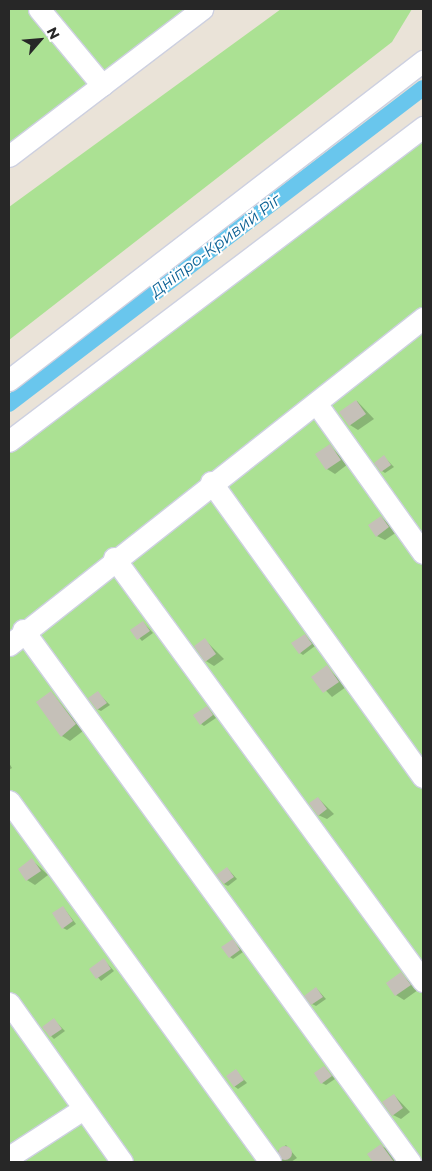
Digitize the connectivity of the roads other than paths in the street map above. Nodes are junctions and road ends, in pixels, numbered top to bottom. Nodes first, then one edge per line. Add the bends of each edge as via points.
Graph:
1 (39, 9) edge
2 (202, 9) edge
3 (423, 61) edge
4 (102, 84) junction
5 (423, 127) edge
6 (9, 156) edge
7 (423, 318) edge
8 (9, 380) edge
9 (316, 403) junction
10 (9, 441) edge
11 (211, 482) junction
12 (423, 552) edge
13 (114, 558) junction
14 (23, 630) junction
15 (9, 645) edge
16 (423, 777) edge
17 (9, 801) edge
18 (423, 982) edge
19 (9, 1003) edge
20 (83, 1109) junction
21 (9, 1157) edge
22 (122, 1162) edge
23 (270, 1162) edge
24 (410, 1162) edge

1 - 4 street
2 - 4 street
3 - 8 street
4 - 6 street
5 - 10 street
7 - 9 street
9 - 11 street
9 - 12 street
11 - 13 street
11 - 16 street
13 - 14 street
13 - 18 street
14 - 15 street
14 - 24 street
17 - 23 street
19 - 20 street
20 - 21 street
20 - 22 street

